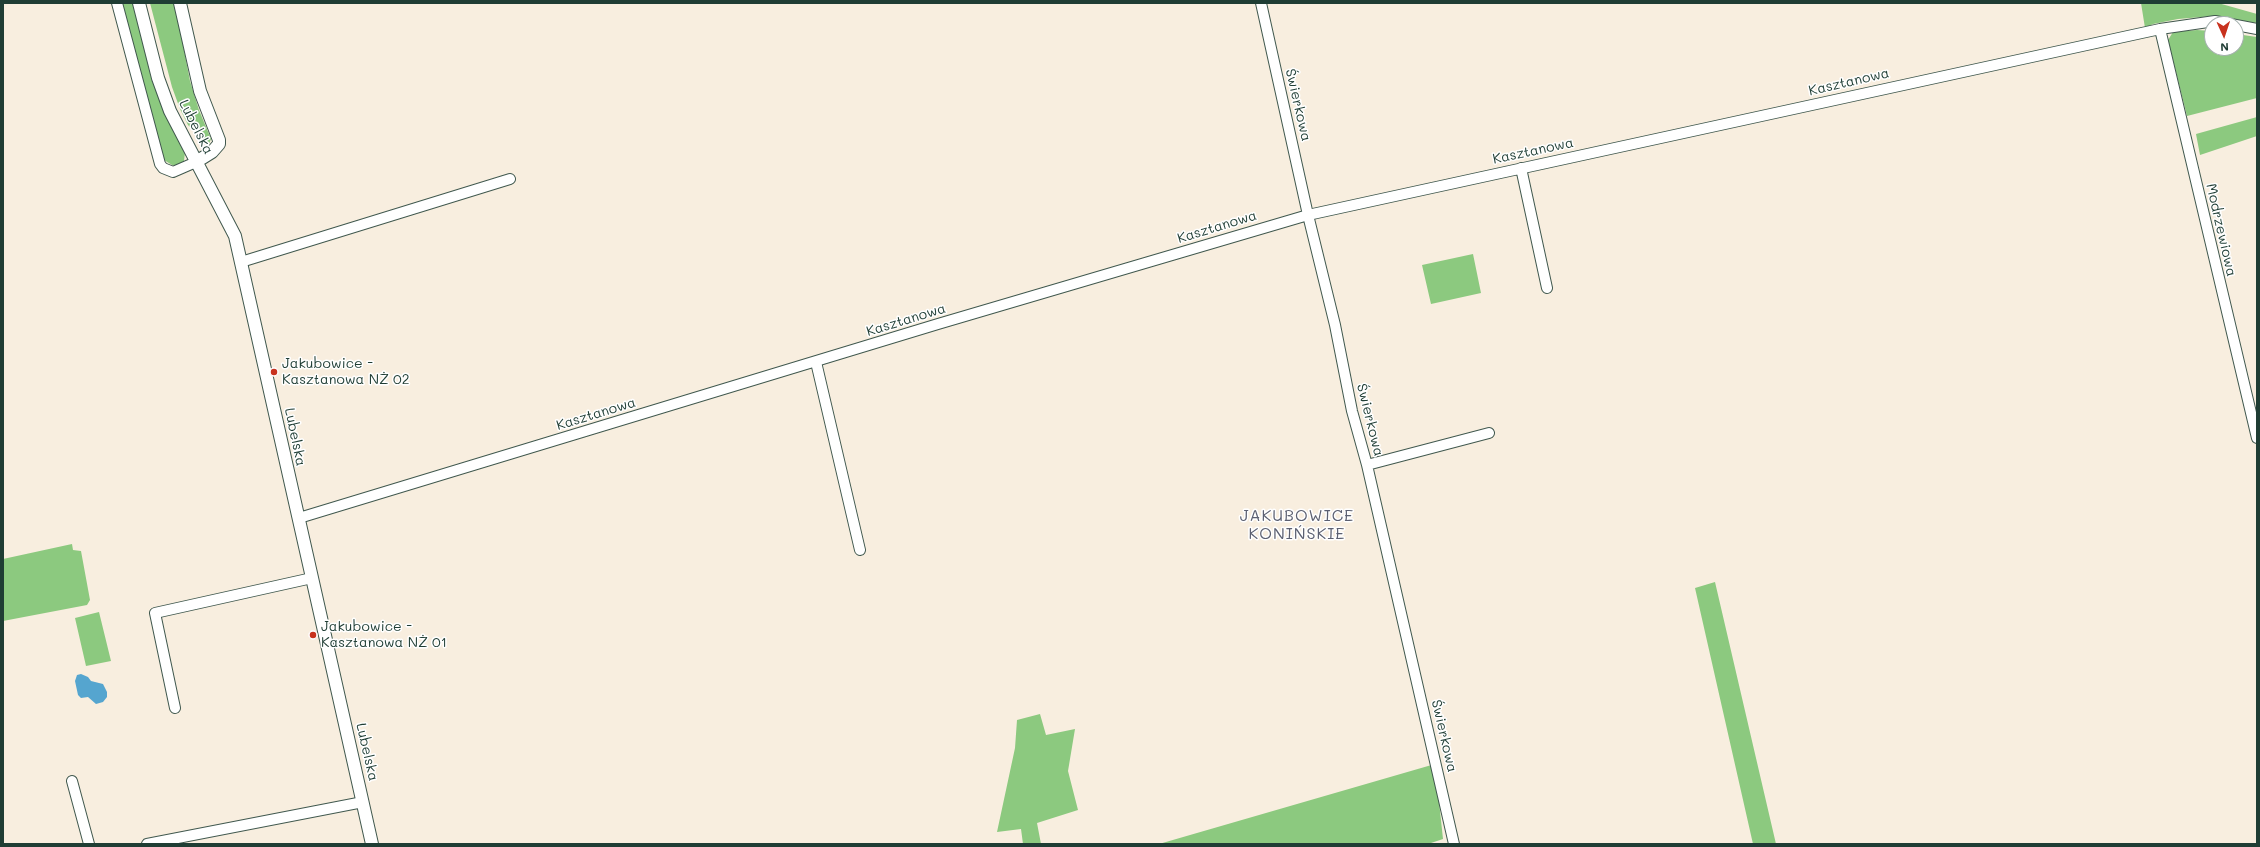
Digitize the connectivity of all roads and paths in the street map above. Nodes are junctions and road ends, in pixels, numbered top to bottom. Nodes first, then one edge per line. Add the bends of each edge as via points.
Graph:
1 (117, 3) edge
2 (139, 3) edge
3 (180, 3) edge
4 (1261, 3) edge
5 (2160, 29) junction
6 (2257, 29) edge
7 (196, 162) junction
8 (1521, 168) junction
9 (510, 179) dead end
10 (1308, 215) junction
11 (241, 262) junction
12 (1547, 288) dead end
13 (816, 362) junction
14 (1489, 433) dead end
15 (2257, 438) edge
16 (1367, 465) junction
17 (299, 518) junction
18 (860, 550) dead end
19 (312, 578) junction
20 (175, 708) dead end
21 (72, 781) dead end
22 (363, 802) junction
23 (89, 844) edge
24 (147, 844) edge
25 (372, 844) edge
26 (1454, 844) edge

1 - 7 street via 160,164 174,172
2 - 7 street, Lubelska via 160,88
3 - 7 street via 200,91 219,140 219,144 212,152
4 - 10 street, Świerkowa
5 - 6 street, Kasztanowa via 2210,21
5 - 8 street, Kasztanowa
5 - 15 street, Modrzewiowa
7 - 11 street, Lubelska via 228,220
8 - 10 street, Kasztanowa
8 - 12 street
9 - 11 street
10 - 13 street, Kasztanowa
10 - 16 street, Świerkowa via 1335,325 1352,411
11 - 17 street, Lubelska
13 - 17 street, Kasztanowa
13 - 18 street
14 - 16 street
16 - 26 street, Świerkowa
17 - 19 street, Lubelska
19 - 20 street via 155,613
19 - 22 street, Lubelska
21 - 23 street
22 - 24 street
22 - 25 street, Lubelska

